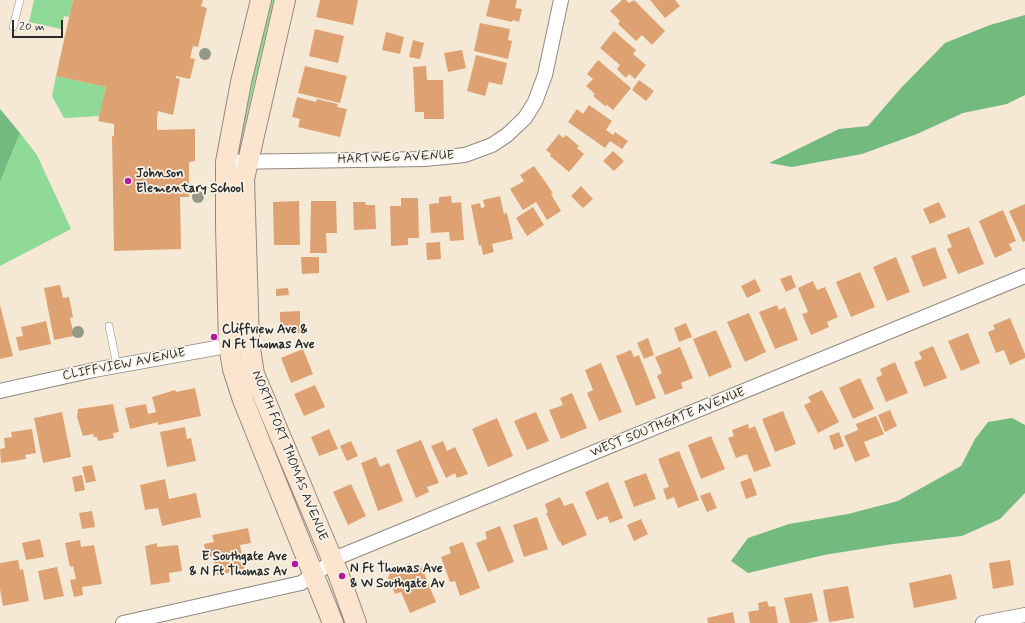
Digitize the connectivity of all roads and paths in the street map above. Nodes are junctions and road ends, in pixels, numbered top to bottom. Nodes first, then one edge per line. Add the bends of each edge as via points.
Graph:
1 (20, 0) edge
2 (261, 0) edge
3 (285, 0) edge
4 (561, 0) edge
5 (13, 27) dead end
6 (226, 162) junction
7 (246, 162) junction
8 (1025, 276) edge
9 (109, 326) dead end
10 (249, 342) junction
11 (229, 345) junction
12 (116, 366) junction
13 (0, 391) edge
14 (332, 560) junction
15 (314, 574) junction
16 (1025, 615) edge
17 (123, 623) edge
18 (333, 623) edge
19 (356, 623) edge
20 (983, 623) edge

1 - 5 lane
2 - 6 street, NORTH FORT THOMAS AVENUE via 241,82
3 - 7 street, NORTH FORT THOMAS AVENUE
4 - 7 street, HARTWEG AVENUE via 545,75 535,102 525,118 492,145 465,154 426,159
6 - 7 street, HARTWEG AVENUE
6 - 11 street, NORTH FORT THOMAS AVENUE
7 - 10 street, NORTH FORT THOMAS AVENUE via 244,179
8 - 14 street, WEST SOUTHGATE AVENUE
9 - 12 lane
10 - 11 street, CLIFFVIEW AVENUE
10 - 14 street, NORTH FORT THOMAS AVENUE via 254,374
11 - 12 street, CLIFFVIEW AVENUE
11 - 15 street, NORTH FORT THOMAS AVENUE via 233,369 243,400
12 - 13 street, CLIFFVIEW AVENUE
14 - 15 street, WEST SOUTHGATE AVENUE
14 - 19 street, NORTH FORT THOMAS AVENUE
15 - 17 street, WEST SOUTHGATE AVENUE via 290,587
15 - 18 street, NORTH FORT THOMAS AVENUE
16 - 20 street

